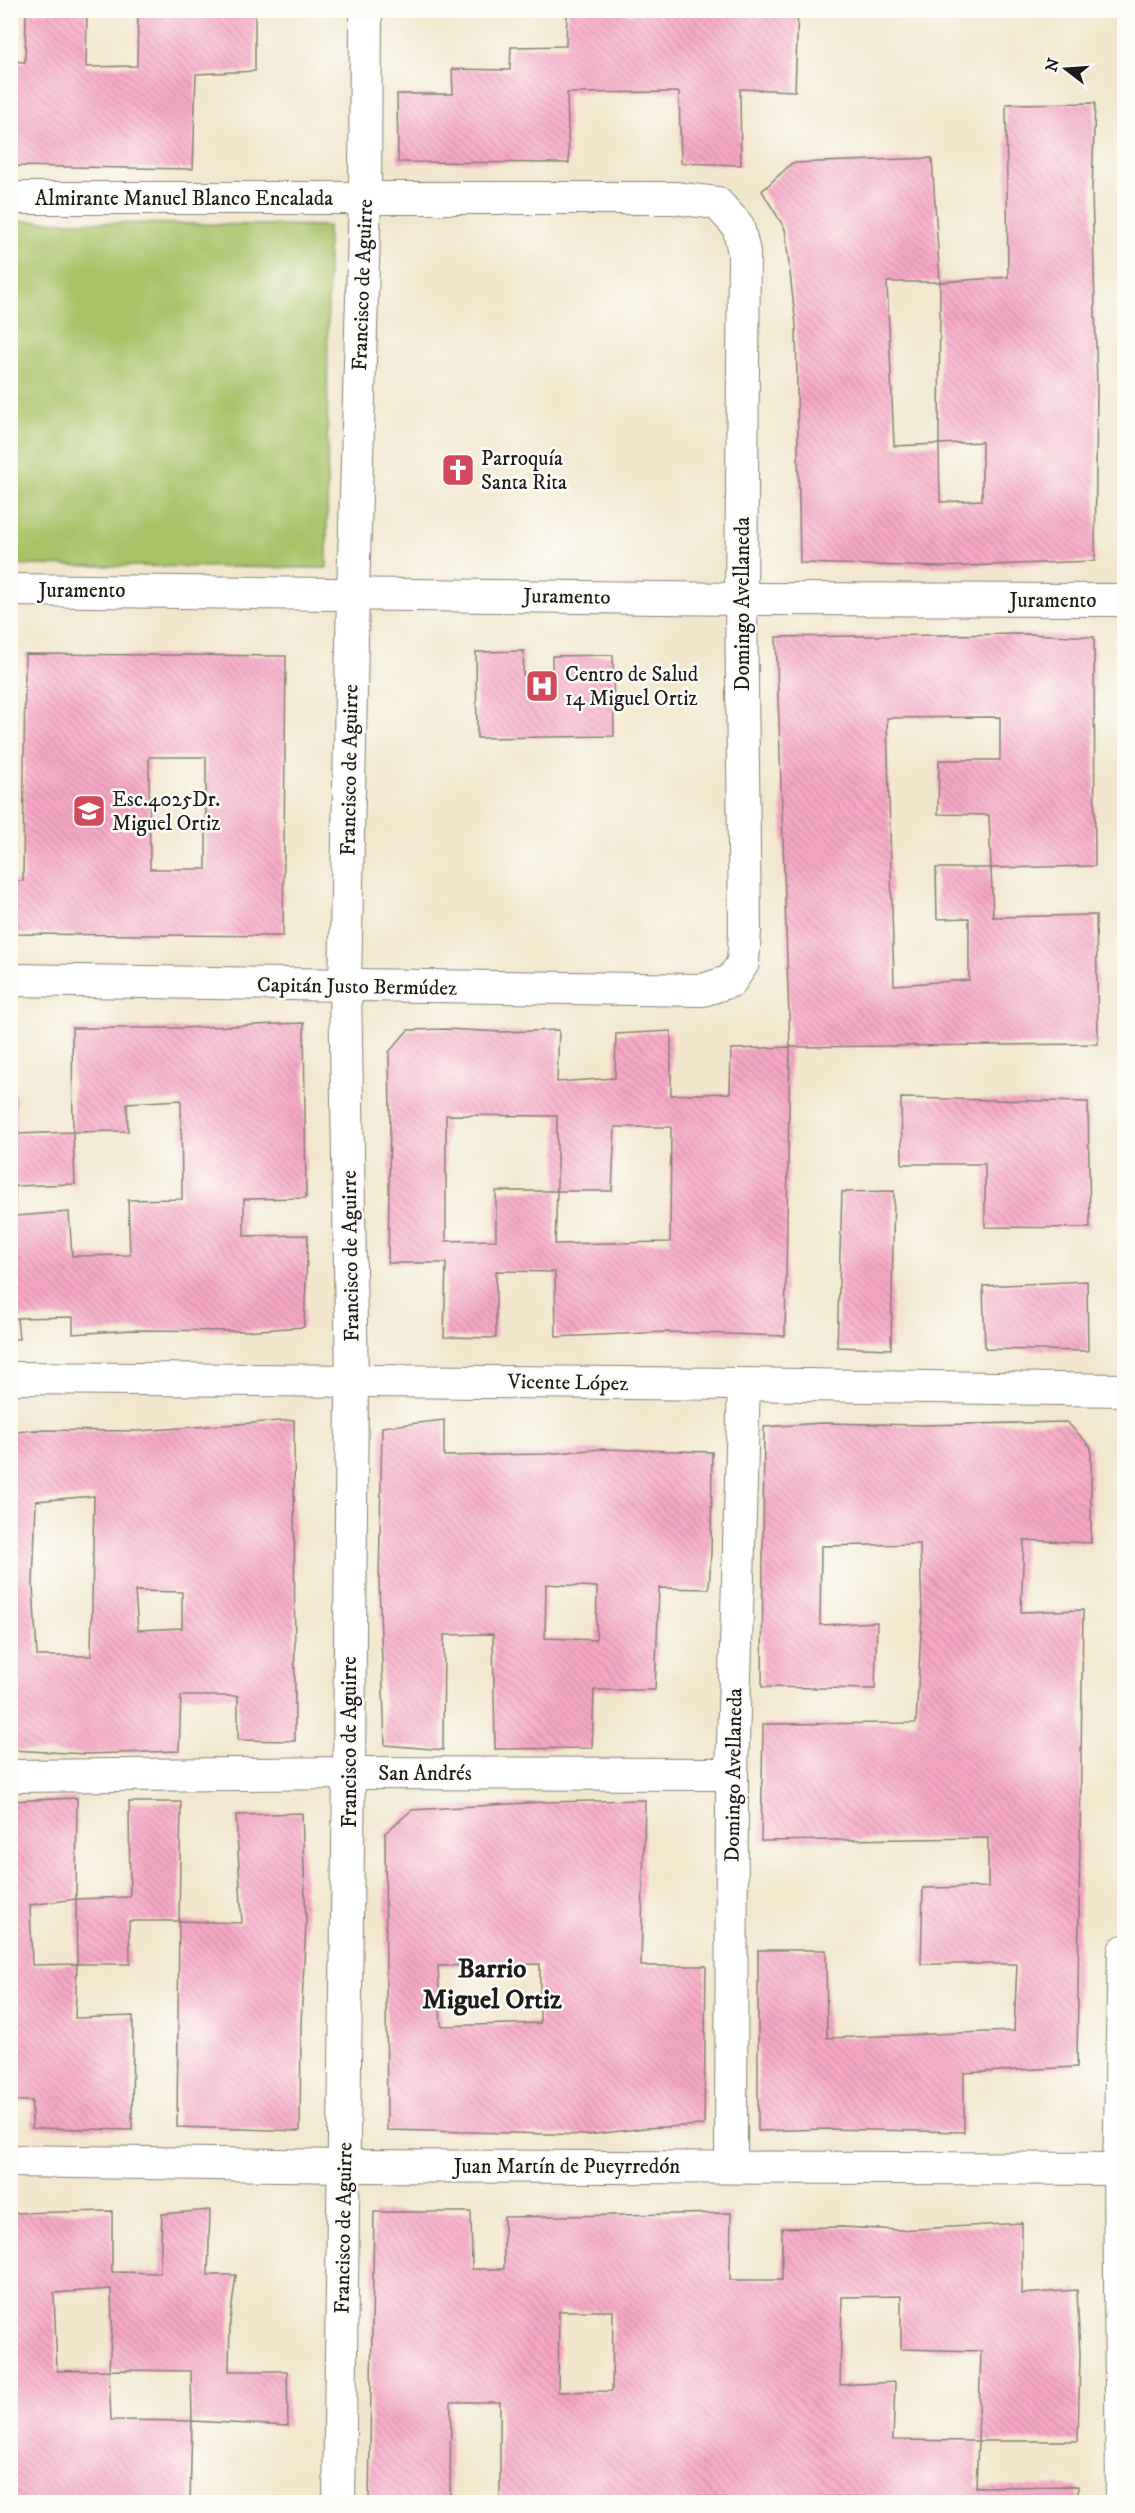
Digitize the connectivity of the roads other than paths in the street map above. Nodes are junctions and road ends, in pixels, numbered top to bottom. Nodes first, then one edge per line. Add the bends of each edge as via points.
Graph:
1 (366, 10) edge
2 (10, 198) edge
3 (365, 199) junction
4 (717, 203) joint
5 (10, 590) edge
6 (352, 592) junction
7 (741, 599) junction
8 (1125, 600) edge
9 (10, 980) edge
10 (345, 986) junction
11 (703, 990) joint
12 (10, 1378) edge
13 (352, 1380) junction
14 (744, 1384) junction
15 (1125, 1390) edge
16 (350, 1773) junction
17 (732, 1774) junction
18 (10, 1776) edge
19 (1125, 1951) edge
20 (10, 2161) edge
21 (344, 2166) junction
22 (731, 2166) junction
23 (1122, 2169) edge
24 (339, 2502) edge
25 (1122, 2502) edge

1 - 3 street, Francisco de Aguirre
2 - 3 street, Almirante Manuel Blanco Encalada
3 - 4 street, Almirante Manuel Blanco Encalada via 674,198
3 - 6 street, Francisco de Aguirre
4 - 7 street, Domingo Avellaneda via 738,226 744,252
5 - 6 street, Juramento
6 - 7 street, Juramento
6 - 10 street, Francisco de Aguirre
7 - 8 street, Juramento
7 - 11 street, Domingo Avellaneda via 743,963 731,981
9 - 10 street, Capitán Justo Bermúdez
10 - 11 street, Capitán Justo Bermúdez
10 - 13 street, Francisco de Aguirre
12 - 13 street, Vicente López
13 - 14 street, Vicente López
13 - 16 street, Francisco de Aguirre
14 - 15 street, Vicente López
14 - 17 street, Domingo Avellaneda
16 - 17 street, San Andrés
16 - 18 street, San Andrés
16 - 21 street, Francisco de Aguirre
17 - 22 street, Domingo Avellaneda
19 - 23 street
20 - 21 street, Juan Martín de Pueyrredón
21 - 22 street, Juan Martín de Pueyrredón
21 - 24 street, Francisco de Aguirre
22 - 23 street, Juan Martín de Pueyrredón
23 - 25 street

